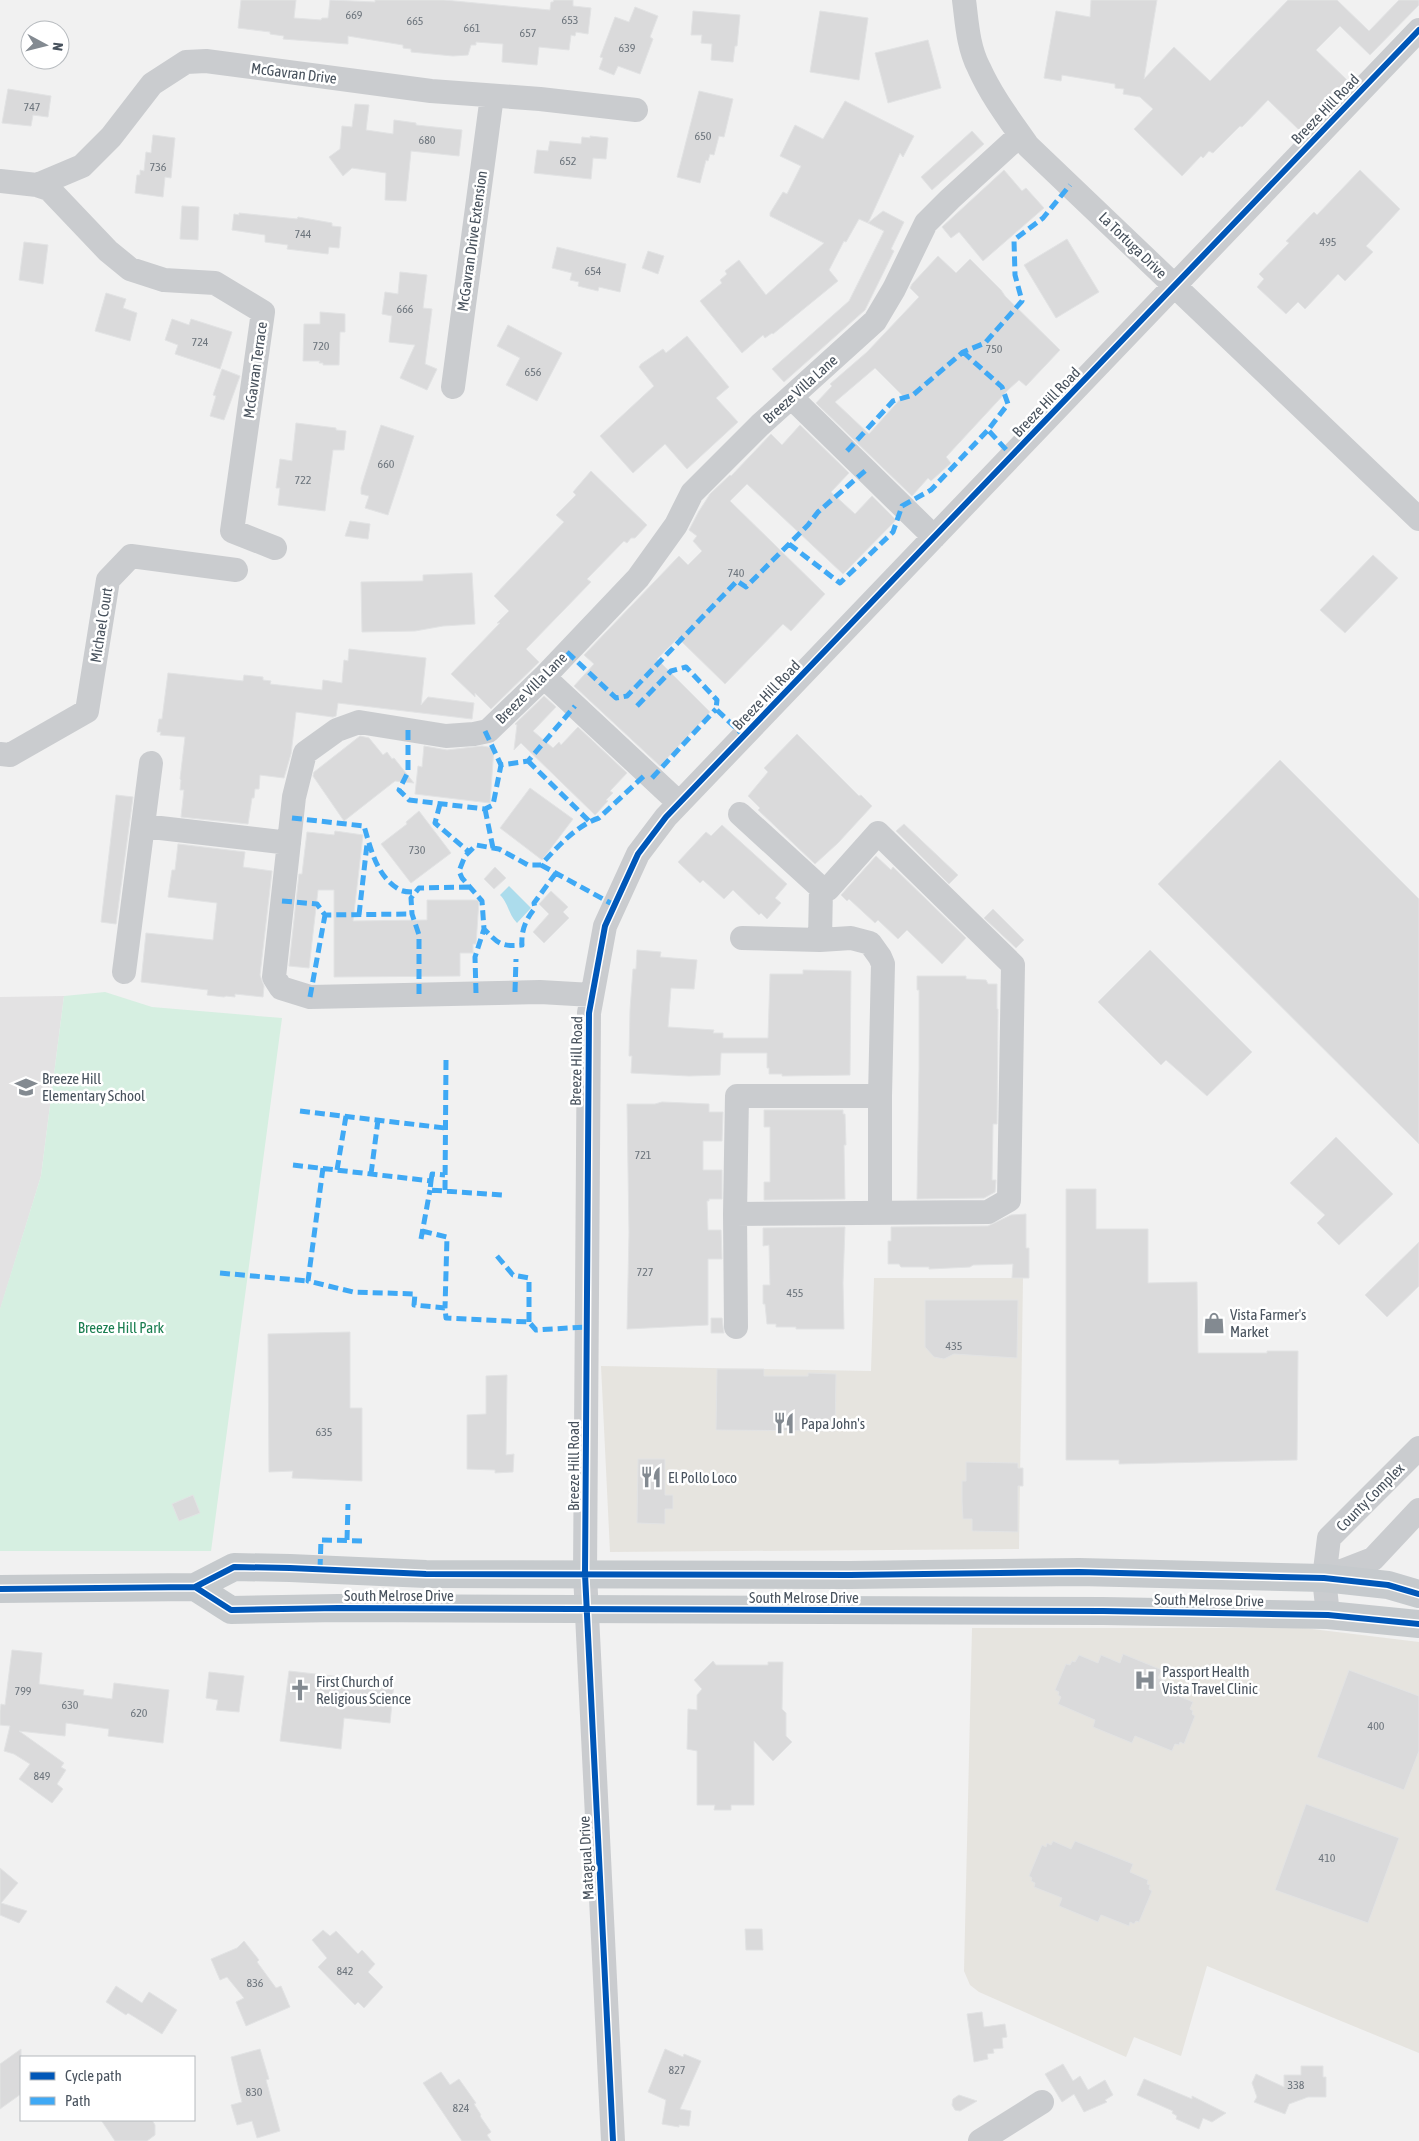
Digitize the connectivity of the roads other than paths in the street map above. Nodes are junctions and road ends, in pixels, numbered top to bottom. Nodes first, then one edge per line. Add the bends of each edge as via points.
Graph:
1 (964, 0) edge
2 (1419, 30) edge
3 (492, 96) junction
4 (636, 110) dead end
5 (1020, 135) junction
6 (0, 181) edge
7 (37, 185) junction
8 (1175, 285) junction
9 (453, 387) dead end
10 (792, 396) junction
11 (1419, 519) edge
12 (934, 537) junction
13 (275, 548) dead end
14 (236, 570) dead end
15 (544, 677) junction
16 (0, 754) edge
17 (151, 763) dead end
18 (679, 803) junction
19 (740, 814) dead end
20 (143, 826) junction
21 (289, 843) junction
22 (821, 888) junction
23 (742, 938) dead end
24 (820, 940) junction
25 (124, 972) dead end
26 (592, 995) junction
27 (880, 1096) junction
28 (880, 1213) junction
29 (735, 1214) junction
30 (736, 1327) dead end
31 (1419, 1448) edge
32 (1419, 1510) edge
33 (585, 1574) junction
34 (1324, 1578) junction
35 (194, 1587) junction
36 (0, 1589) edge
37 (1419, 1594) edge
38 (587, 1608) junction
39 (1328, 1615) junction
40 (1419, 1624) edge
41 (1042, 2102) dead end
42 (613, 2141) edge
43 (980, 2141) edge

1 - 5 street, La Tortuga Drive via 978,68 998,106
2 - 8 street, Breeze Hill Road
3 - 4 street, McGavran Drive
3 - 7 street, McGavran Drive via 430,91 206,61 186,62 152,84 111,137 82,166
3 - 9 street, McGavran Drive Extension
5 - 8 street, La Tortuga Drive
5 - 10 street, Breeze Villa Lane via 926,223 875,321
6 - 7 street, McGavran Drive
7 - 13 street, McGavran Terrace via 49,189 108,251 130,269 164,280 215,283 263,312 232,531
8 - 11 street, La Tortuga Drive
8 - 12 street, Breeze Hill Road
10 - 12 street
10 - 15 street, Breeze Villa Lane via 692,493 676,525 638,578
12 - 18 street, Breeze Hill Road
14 - 16 street, Michael Court via 131,556 108,580 87,711 10,755
15 - 18 street
15 - 21 street, Breeze Villa Lane via 485,732 446,736 359,722 337,730 305,753 294,797
17 - 20 street
18 - 26 street, Breeze Hill Road via 638,854 605,926
19 - 22 street
20 - 21 street
20 - 25 street
21 - 26 street, Breeze Villa Lane via 274,977 281,988 310,997 540,992
22 - 24 street
22 - 28 street via 828,889 878,833 1013,965 1009,1200 988,1212
23 - 24 street
24 - 27 street via 851,938 870,943 883,964
26 - 33 street, Breeze Hill Road via 588,1021
27 - 28 street
27 - 29 street via 737,1096
28 - 29 street
29 - 30 street
31 - 34 street, County Complex via 1329,1538
32 - 34 street via 1373,1559
33 - 34 main road, South Melrose Drive via 1079,1572
33 - 35 main road, South Melrose Drive via 426,1574 234,1568
33 - 38 street, Matagual Drive
34 - 37 main road, South Melrose Drive via 1388,1585
34 - 39 street, County Complex
35 - 36 main road, South Melrose Drive
35 - 38 main road, South Melrose Drive via 231,1610
38 - 39 main road, South Melrose Drive via 1103,1610
38 - 42 street, Matagual Drive
39 - 40 main road, South Melrose Drive
41 - 43 street

